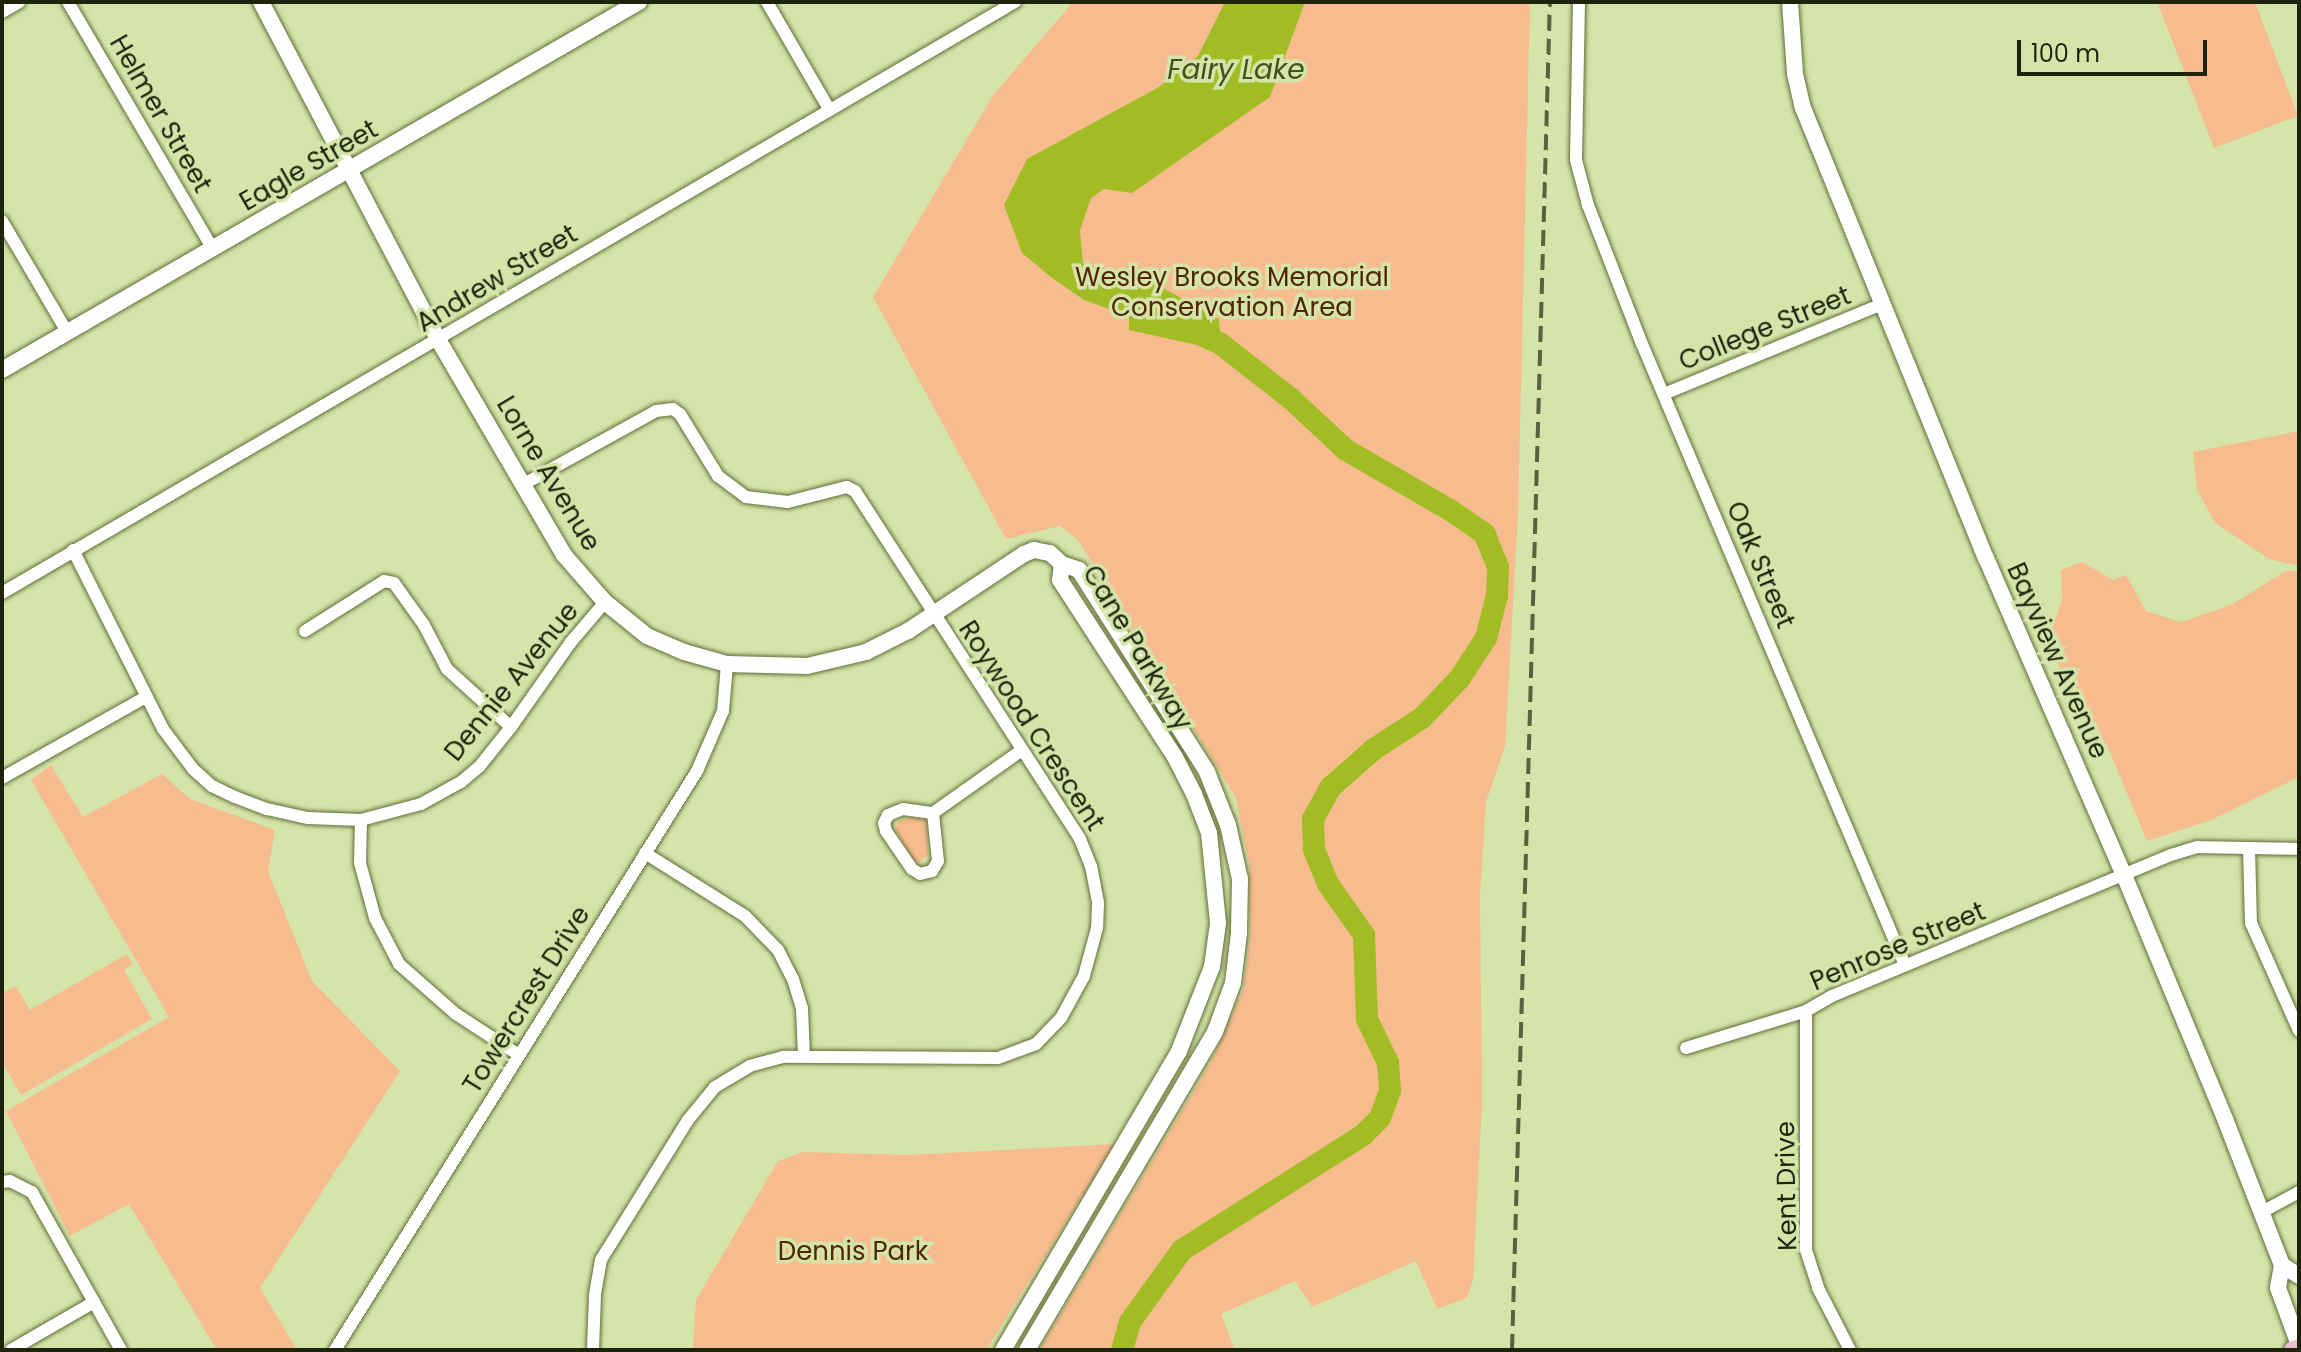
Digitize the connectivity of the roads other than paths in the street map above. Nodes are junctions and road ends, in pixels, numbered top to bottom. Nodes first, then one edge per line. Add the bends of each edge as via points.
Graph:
1 (19, 2) edge
2 (68, 2) edge
3 (261, 2) edge
4 (639, 2) edge
5 (767, 2) edge
6 (1015, 2) edge
7 (1579, 2) edge
8 (1790, 2) edge
9 (2, 12) edge
10 (829, 109) junction
11 (349, 171) junction
12 (2, 221) edge
13 (213, 249) junction
14 (1882, 304) junction
15 (67, 332) junction
16 (439, 341) junction
17 (2, 370) edge
18 (1664, 394) junction
19 (524, 484) junction
20 (73, 550) junction
21 (1062, 564) junction
22 (2, 593) edge
23 (605, 602) junction
24 (932, 615) junction
25 (305, 631) dead end
26 (727, 664) junction
27 (146, 697) junction
28 (511, 727) junction
29 (1022, 750) junction
30 (2, 778) edge
31 (933, 813) junction
32 (361, 820) junction
33 (2249, 848) junction
34 (2299, 849) edge
35 (645, 853) junction
36 (2124, 875) junction
37 (1905, 965) junction
38 (1806, 1011) junction
39 (2298, 1023) edge
40 (1686, 1048) dead end
41 (519, 1055) junction
42 (804, 1056) junction
43 (2, 1182) edge
44 (2299, 1192) edge
45 (2262, 1212) junction
46 (2282, 1265) junction
47 (2299, 1276) edge
48 (94, 1302) junction
49 (2299, 1346) edge
50 (11, 1350) edge
51 (121, 1350) edge
52 (335, 1350) edge
53 (593, 1350) edge
54 (1003, 1350) edge
55 (1027, 1350) edge
56 (1850, 1350) edge
57 (2293, 1350) edge

1 - 9 street
2 - 13 street, Helmer Street
3 - 11 main road, Lorne Avenue
4 - 11 main road, Eagle Street
5 - 10 street
6 - 10 street, Andrew Street
7 - 18 street, Oak Street via 1580,179
8 - 14 main road, Bayview Avenue via 1803,108
10 - 16 street, Andrew Street
11 - 13 main road, Eagle Street
11 - 16 main road, Lorne Avenue
12 - 15 street
13 - 15 main road, Eagle Street
14 - 18 street, College Street
14 - 36 main road, Bayview Avenue
15 - 17 main road, Eagle Street
16 - 19 main road, Lorne Avenue
16 - 20 street, Andrew Street
18 - 37 street, Oak Street
19 - 23 main road, Lorne Avenue via 564,555
19 - 24 street, Roywood Crescent via 656,411 673,409 718,476 746,497 788,502 847,487 855,491
20 - 22 street, Andrew Street
20 - 27 street, Dennie Avenue
21 - 24 main road, Lorne Avenue via 1050,553 1034,550
21 - 54 main road, Cane Parkway via 1060,580 1194,794 1209,833 1218,923 1212,967 1179,1051
21 - 55 main road, Cane Parkway via 1079,570 1207,772 1228,825 1240,879 1239,933 1233,983 1215,1032
23 - 26 main road, Lorne Avenue via 647,636
23 - 28 street, Dennie Avenue
24 - 26 main road, Lorne Avenue via 842,659 807,666
24 - 29 street, Roywood Crescent
25 - 28 street via 384,581 394,583 447,669
26 - 35 street, Towercrest Drive via 723,711 711,745
27 - 30 street
27 - 32 street, Dennie Avenue via 163,729 212,786 267,809 308,818
28 - 32 street, Dennie Avenue via 479,767 439,796
29 - 31 street
29 - 42 street, Roywood Crescent via 1080,839 1097,890 1090,959 1061,1018 1036,1044 998,1058
31 - 31 street via 938,861 932,871 920,874 909,866 884,823 897,810
32 - 41 street via 360,863 375,918 399,964 456,1014
33 - 34 street, Penrose Street
33 - 36 street, Penrose Street via 2198,847
33 - 39 street via 2251,923
35 - 41 street, Towercrest Drive
35 - 42 street via 745,916 778,950 802,1008
36 - 37 street, Penrose Street
36 - 45 main road, Bayview Avenue
37 - 38 street, Penrose Street
38 - 40 street, Penrose Street
38 - 56 street, Kent Drive via 1806,1250 1818,1288
41 - 52 street, Towercrest Drive
42 - 53 street, Roywood Crescent via 766,1061 734,1073 688,1120 601,1260
43 - 48 street via 32,1192
44 - 45 street
45 - 46 main road, Bayview Avenue
46 - 47 main road
46 - 49 main road, Bayview Avenue via 2278,1288
48 - 50 street
48 - 51 street
49 - 57 main road

